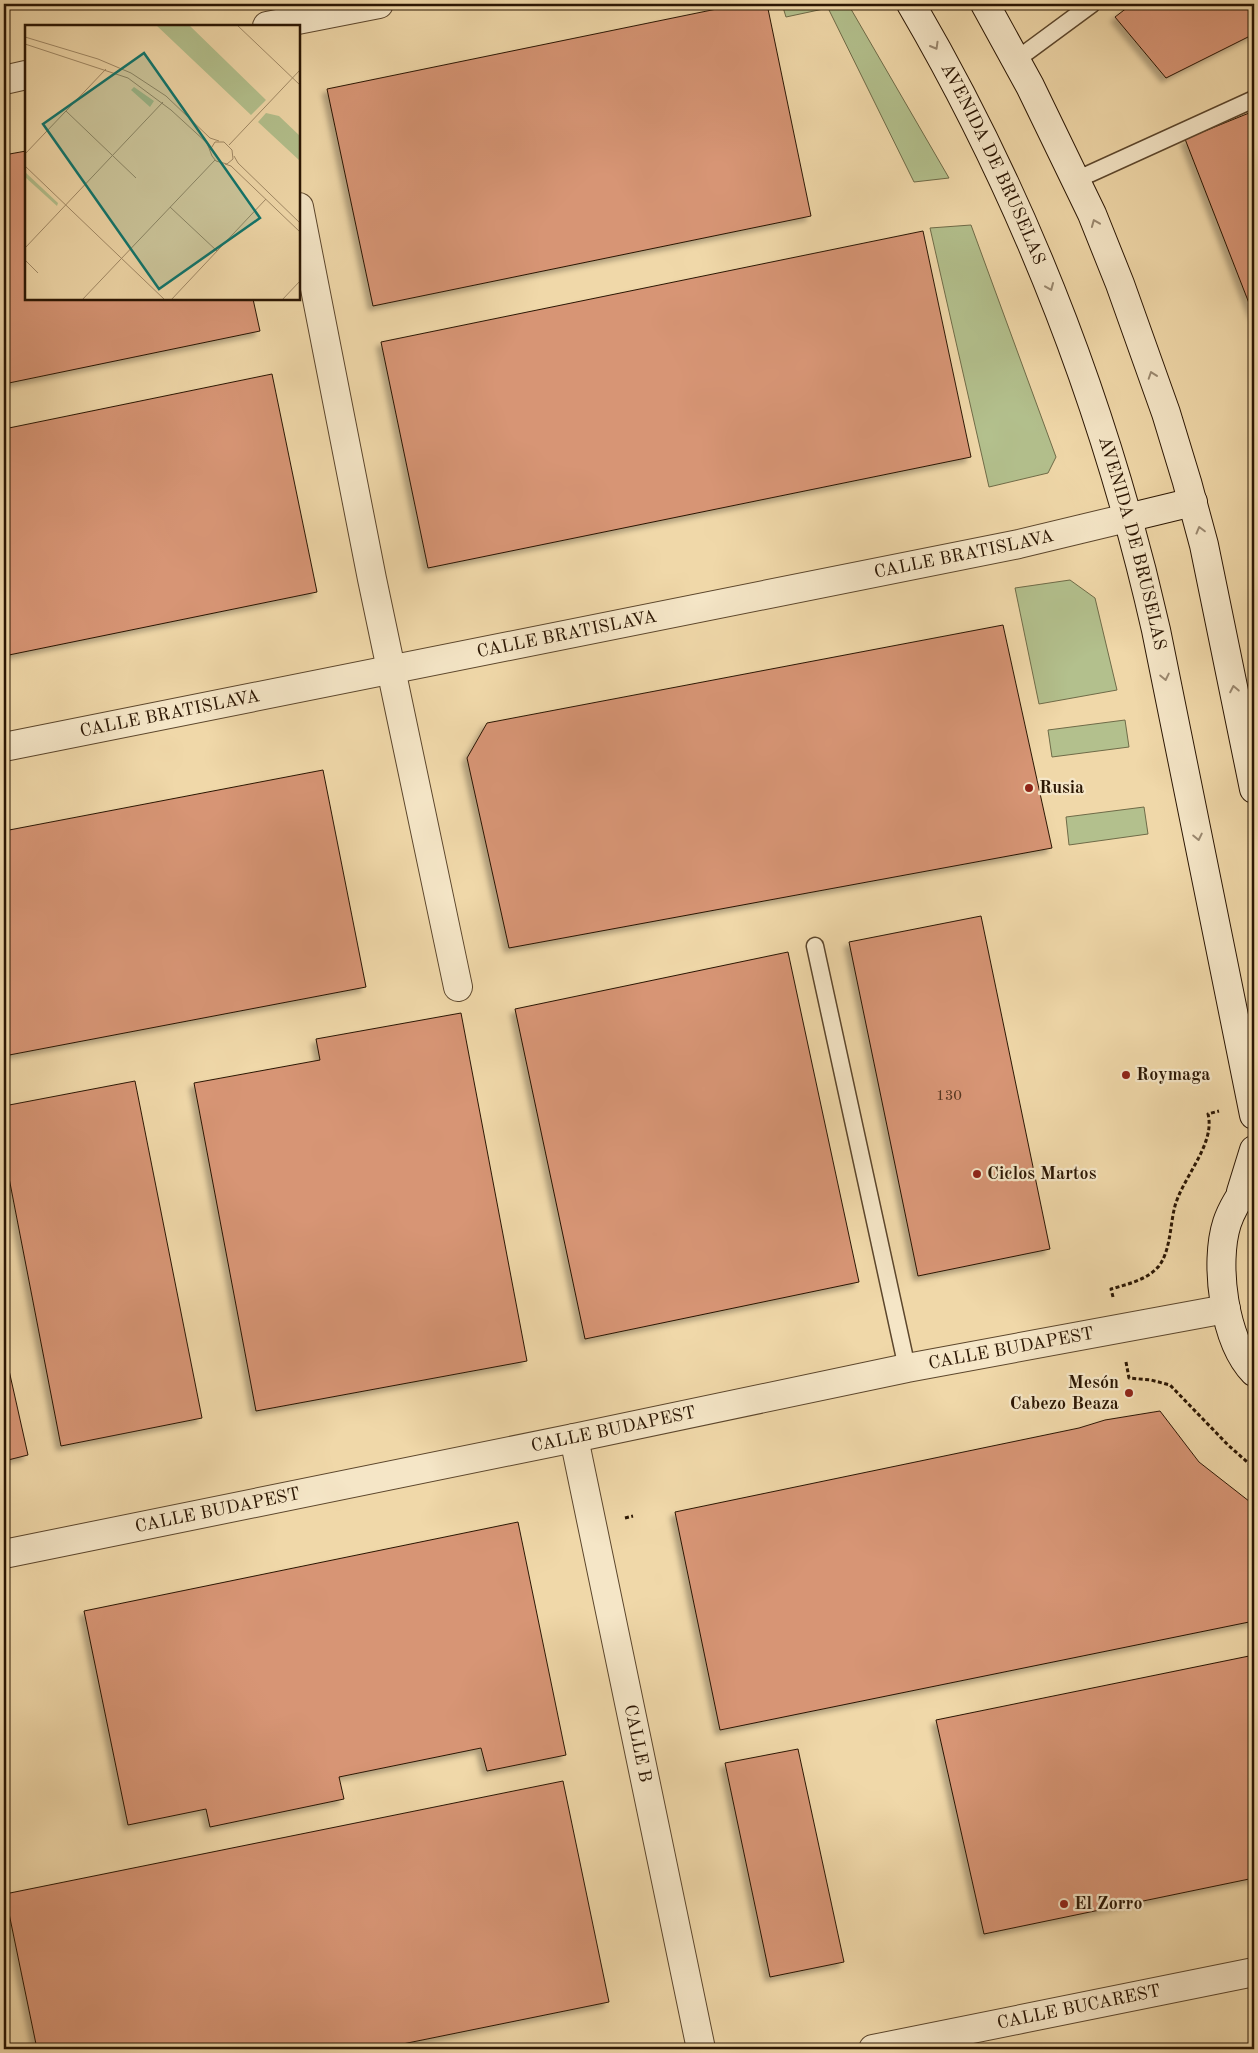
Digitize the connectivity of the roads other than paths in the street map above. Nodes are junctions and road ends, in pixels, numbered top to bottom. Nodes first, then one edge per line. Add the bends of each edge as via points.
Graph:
1 (379, 4) edge
2 (911, 4) edge
3 (985, 4) edge
4 (1092, 4) edge
5 (272, 25) edge
6 (1016, 60) junction
7 (25, 75) edge
8 (4, 80) edge
9 (1254, 99) edge
10 (1076, 180) junction
11 (300, 213) edge
12 (1193, 502) junction
13 (1127, 518) junction
14 (391, 669) junction
15 (4, 747) edge
16 (1254, 789) edge
17 (814, 946) dead end
18 (458, 987) dead end
19 (1254, 1115) edge
20 (1254, 1150) edge
21 (1246, 1187) edge
22 (1226, 1309) junction
23 (907, 1368) junction
24 (1254, 1372) edge
25 (574, 1438) junction
26 (4, 1554) edge
27 (1254, 1972) edge
28 (701, 2049) edge
29 (873, 2049) edge

1 - 5 street
2 -> 13 street, AVENIDA DE BRUSELAS via 1003,177 1059,308 1082,370
3 - 6 street
4 - 6 lane
6 - 10 street
7 - 8 street
9 - 10 lane
12 -> 10 street via 1166,413 1120,284
11 - 14 street
12 - 13 street, CALLE BRATISLAVA
16 -> 12 street
13 - 14 street, CALLE BRATISLAVA via 1009,546
13 -> 19 street, AVENIDA DE BRUSELAS via 1156,630
14 - 15 street, CALLE BRATISLAVA
14 - 18 street
17 - 23 lane
20 - 21 street
21 - 22 street via 1227,1223 1222,1249
22 - 23 street, CALLE BUDAPEST
22 - 24 street via 1236,1342
23 - 25 street, CALLE BUDAPEST
25 - 26 street, CALLE BUDAPEST
25 - 28 street, CALLE B
27 - 29 street, CALLE BUCAREST

